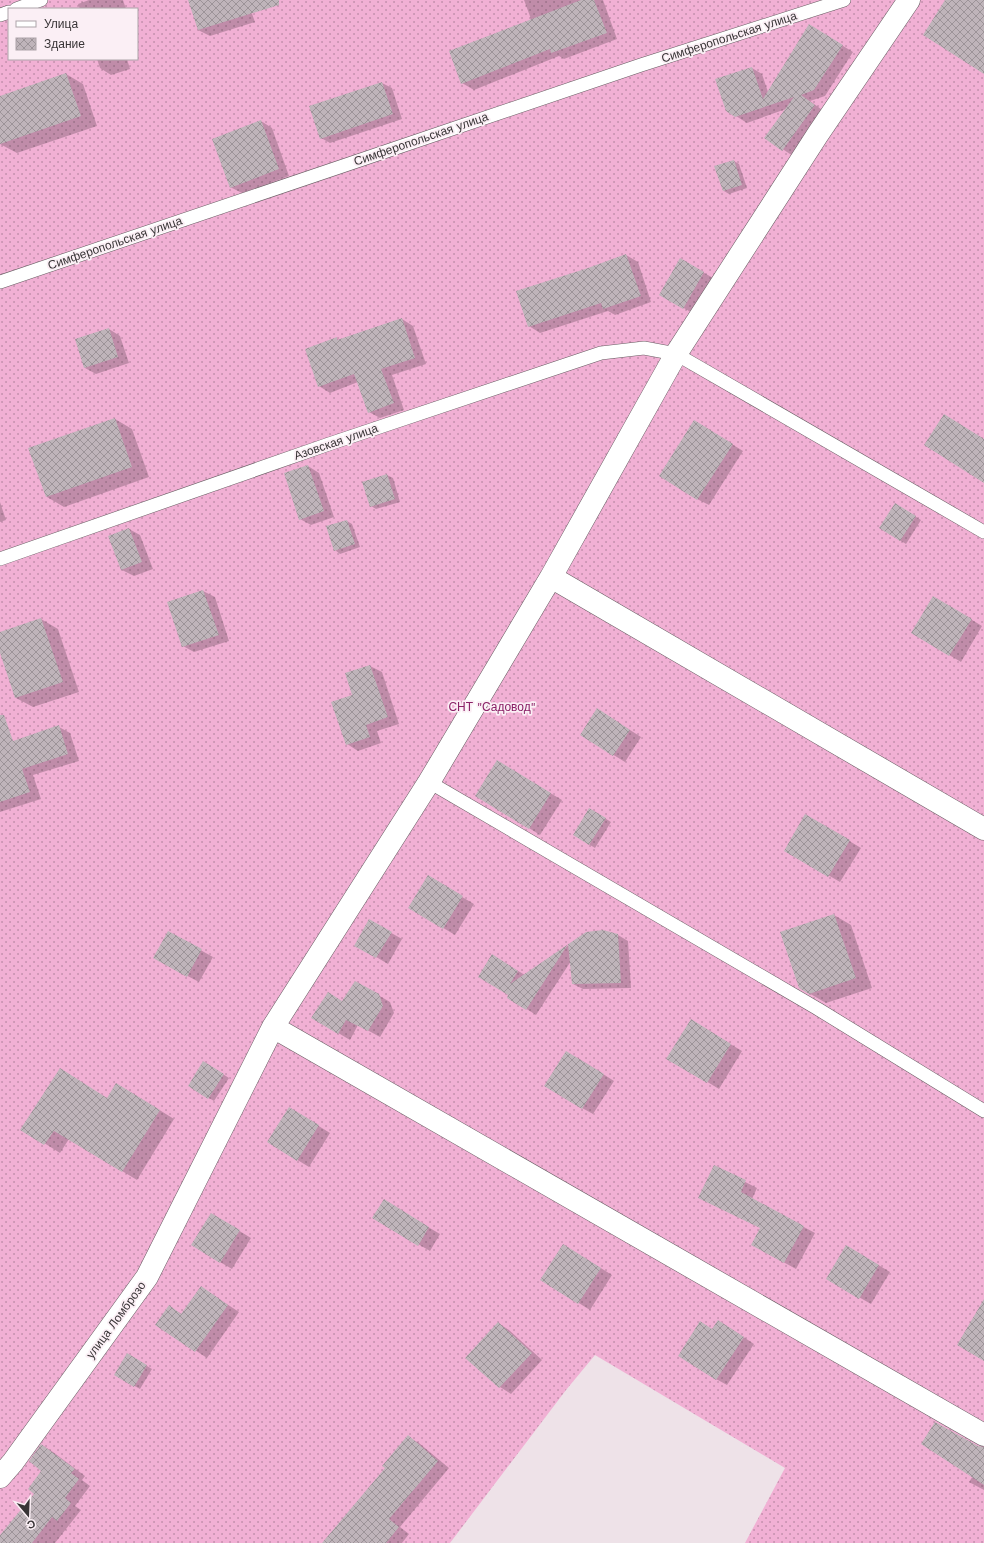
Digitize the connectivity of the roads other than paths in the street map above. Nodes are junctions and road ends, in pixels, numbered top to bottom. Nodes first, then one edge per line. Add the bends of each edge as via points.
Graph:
1 (41, 0) edge
2 (844, 0) edge
3 (909, 0) edge
4 (19, 8) edge
5 (0, 282) edge
6 (676, 354) junction
7 (984, 532) edge
8 (0, 559) edge
9 (551, 577) junction
10 (429, 782) junction
11 (984, 829) edge
12 (273, 1027) junction
13 (984, 1111) edge
14 (984, 1435) edge
15 (0, 1477) edge

1 - 4 lane
2 - 5 lane, Симферопольская улица via 634,67
3 - 6 street, улица Ломброзо via 818,134
6 - 7 lane, Азовская улица
6 - 8 lane, Азовская улица via 644,348 601,353 329,444
6 - 9 street, улица Ломброзо
9 - 10 street, улица Ломброзо
9 - 11 street
10 - 12 street, улица Ломброзо
10 - 13 lane via 818,1009
12 - 14 street
12 - 15 street, улица Ломброзо via 147,1277

